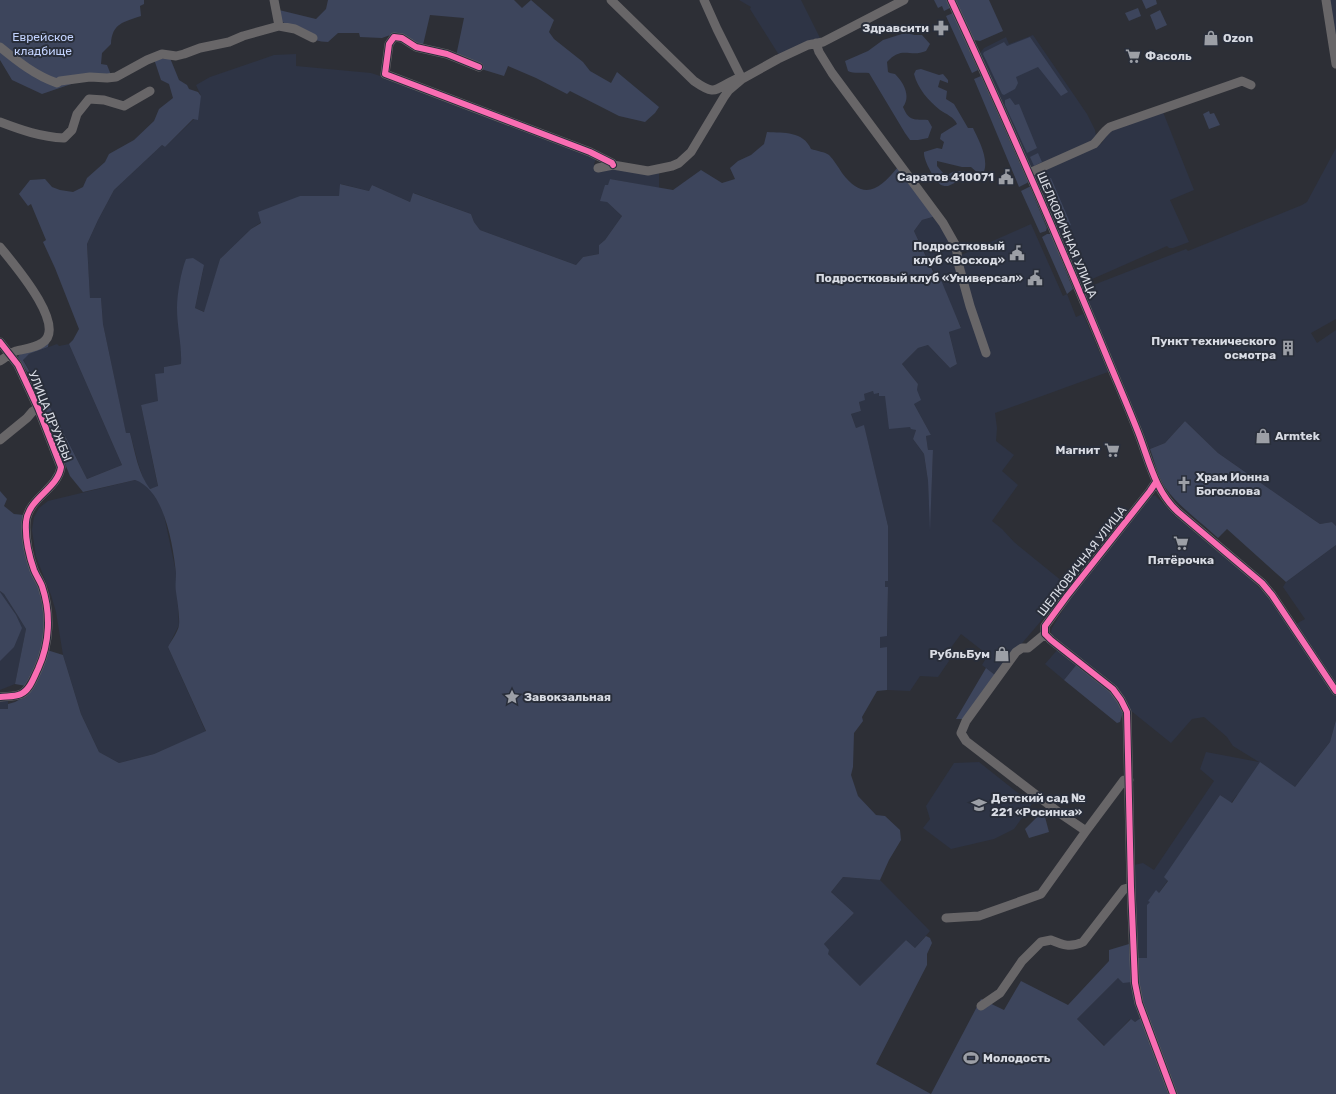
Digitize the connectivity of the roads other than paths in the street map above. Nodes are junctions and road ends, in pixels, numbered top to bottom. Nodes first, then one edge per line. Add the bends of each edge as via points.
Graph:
1 (274, 0) edge
2 (611, 0) edge
3 (704, 0) edge
4 (904, 0) edge
5 (951, 0) edge
6 (1326, 0) edge
7 (279, 26) junction
8 (313, 38) dead end
9 (816, 43) junction
10 (0, 47) edge
11 (1336, 64) edge
12 (479, 67) dead end
13 (742, 79) junction
14 (1252, 85) dead end
15 (150, 91) dead end
16 (0, 122) edge
17 (614, 165) junction
18 (598, 168) dead end
19 (1029, 173) junction
20 (0, 247) edge
21 (0, 342) edge
22 (986, 353) dead end
23 (10, 354) junction
24 (0, 361) edge
25 (38, 408) junction
26 (0, 440) edge
27 (1156, 482) junction
28 (1045, 634) junction
29 (1336, 691) edge
30 (0, 696) edge
31 (1129, 780) junction
32 (1086, 831) junction
33 (1131, 887) junction
34 (946, 918) dead end
35 (981, 1006) dead end
36 (1173, 1094) edge

1 - 7 street
2 - 13 street via 706,90 714,91 736,79
3 - 13 street
4 - 9 street via 823,42
5 - 19 street, ШЕЛКОВИЧНАЯ УЛИЦА
6 - 11 street
7 - 8 street via 295,29
7 - 10 street via 176,56 162,54 116,77 90,77 57,83 28,68
9 - 13 street
9 - 22 street via 832,73 943,223 956,246 970,306
12 - 17 street via 447,54 416,47 402,38 394,37 388,44 385,74 590,152
13 - 17 street via 729,90 691,152 679,163 648,171
14 - 19 street via 1242,81 1110,127 1094,144
15 - 16 street via 124,106 89,99 77,114 72,130 64,138 24,131
17 - 18 street
19 - 27 street, ШЕЛКОВИЧНАЯ УЛИЦА via 1130,410
20 - 23 street via 42,305 51,330 42,344
21 - 23 street, УЛИЦА ДРУЖБЫ
23 - 24 street
23 - 25 street, УЛИЦА ДРУЖБЫ via 18,364
25 - 26 street
25 - 30 street, УЛИЦА ДРУЖБЫ via 61,466 55,481 33,505 26,522 30,556 47,603 49,623 40,663 30,685 20,695
27 - 28 street, ШЕЛКОВИЧНАЯ УЛИЦА via 1045,626
27 - 29 street, ШЕЛКОВИЧНАЯ УЛИЦА via 1174,509 1262,583
28 - 31 street, ШЕЛКОВИЧНАЯ УЛИЦА via 1113,689 1121,700 1127,712
28 - 32 street via 1028,648 1016,652 966,721 961,733 966,741
31 - 32 street via 1124,780
31 - 33 street, ШЕЛКОВИЧНАЯ УЛИЦА
32 - 34 street via 1041,894 979,916
33 - 35 street via 1124,889 1083,942 1074,946 1051,940 1041,942 1022,961 1000,993
33 - 36 street, ШЕЛКОВИЧНАЯ УЛИЦА via 1132,946 1139,1003

